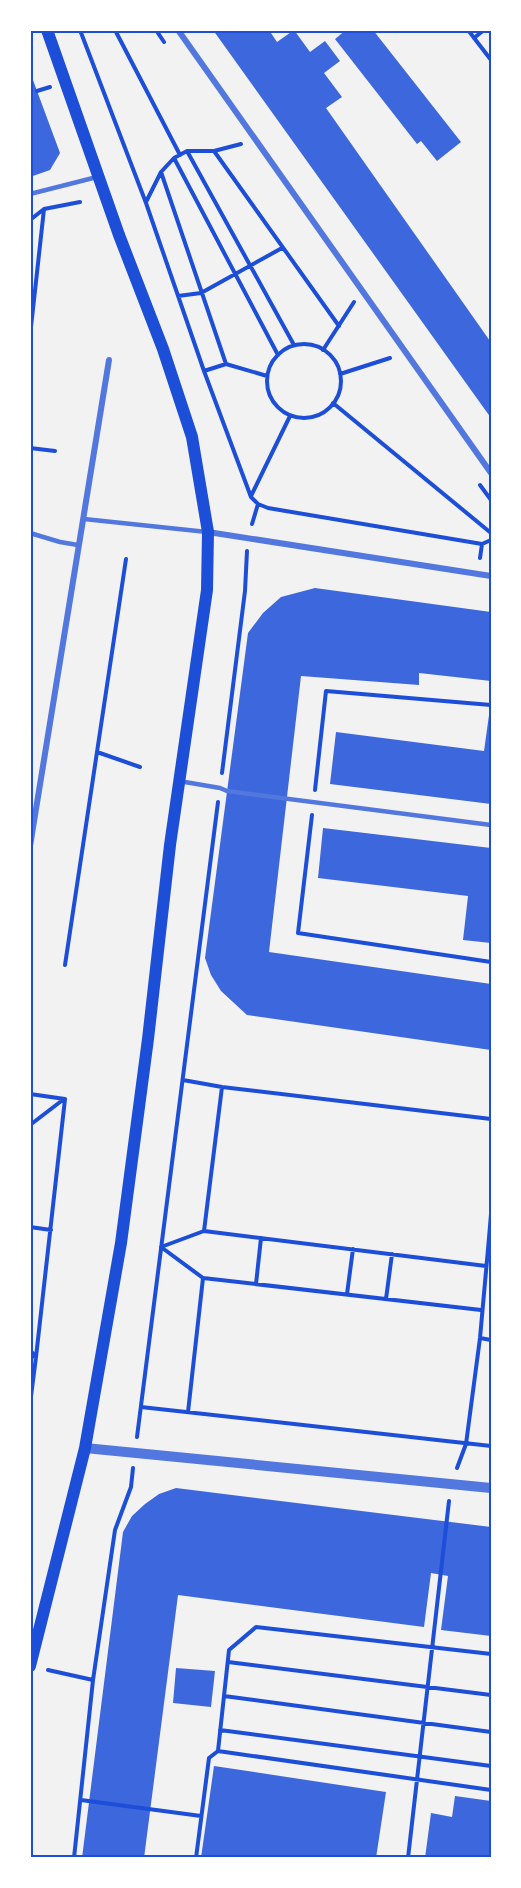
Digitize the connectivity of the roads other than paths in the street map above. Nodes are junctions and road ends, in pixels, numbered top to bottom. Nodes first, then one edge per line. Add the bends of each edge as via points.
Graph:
1 (47, 30) edge
2 (178, 30) edge
3 (99, 177) junction
4 (30, 194) edge
5 (109, 360) dead end
6 (491, 474) edge
7 (84, 519) junction
8 (30, 532) edge
9 (208, 532) junction
10 (78, 545) junction
11 (491, 576) edge
12 (179, 781) junction
13 (491, 825) edge
14 (30, 846) edge
15 (85, 1448) junction
16 (491, 1488) edge
17 (35, 1667) edge

1 - 3 main road
2 - 6 street
3 - 4 lane
3 - 9 main road via 192,437
5 - 7 street
7 - 9 lane
7 - 10 street
8 - 10 lane
9 - 11 street
9 - 12 main road via 207,590
10 - 14 street
12 - 13 lane via 227,791
12 - 15 main road via 121,1243
15 - 16 street
15 - 17 main road

